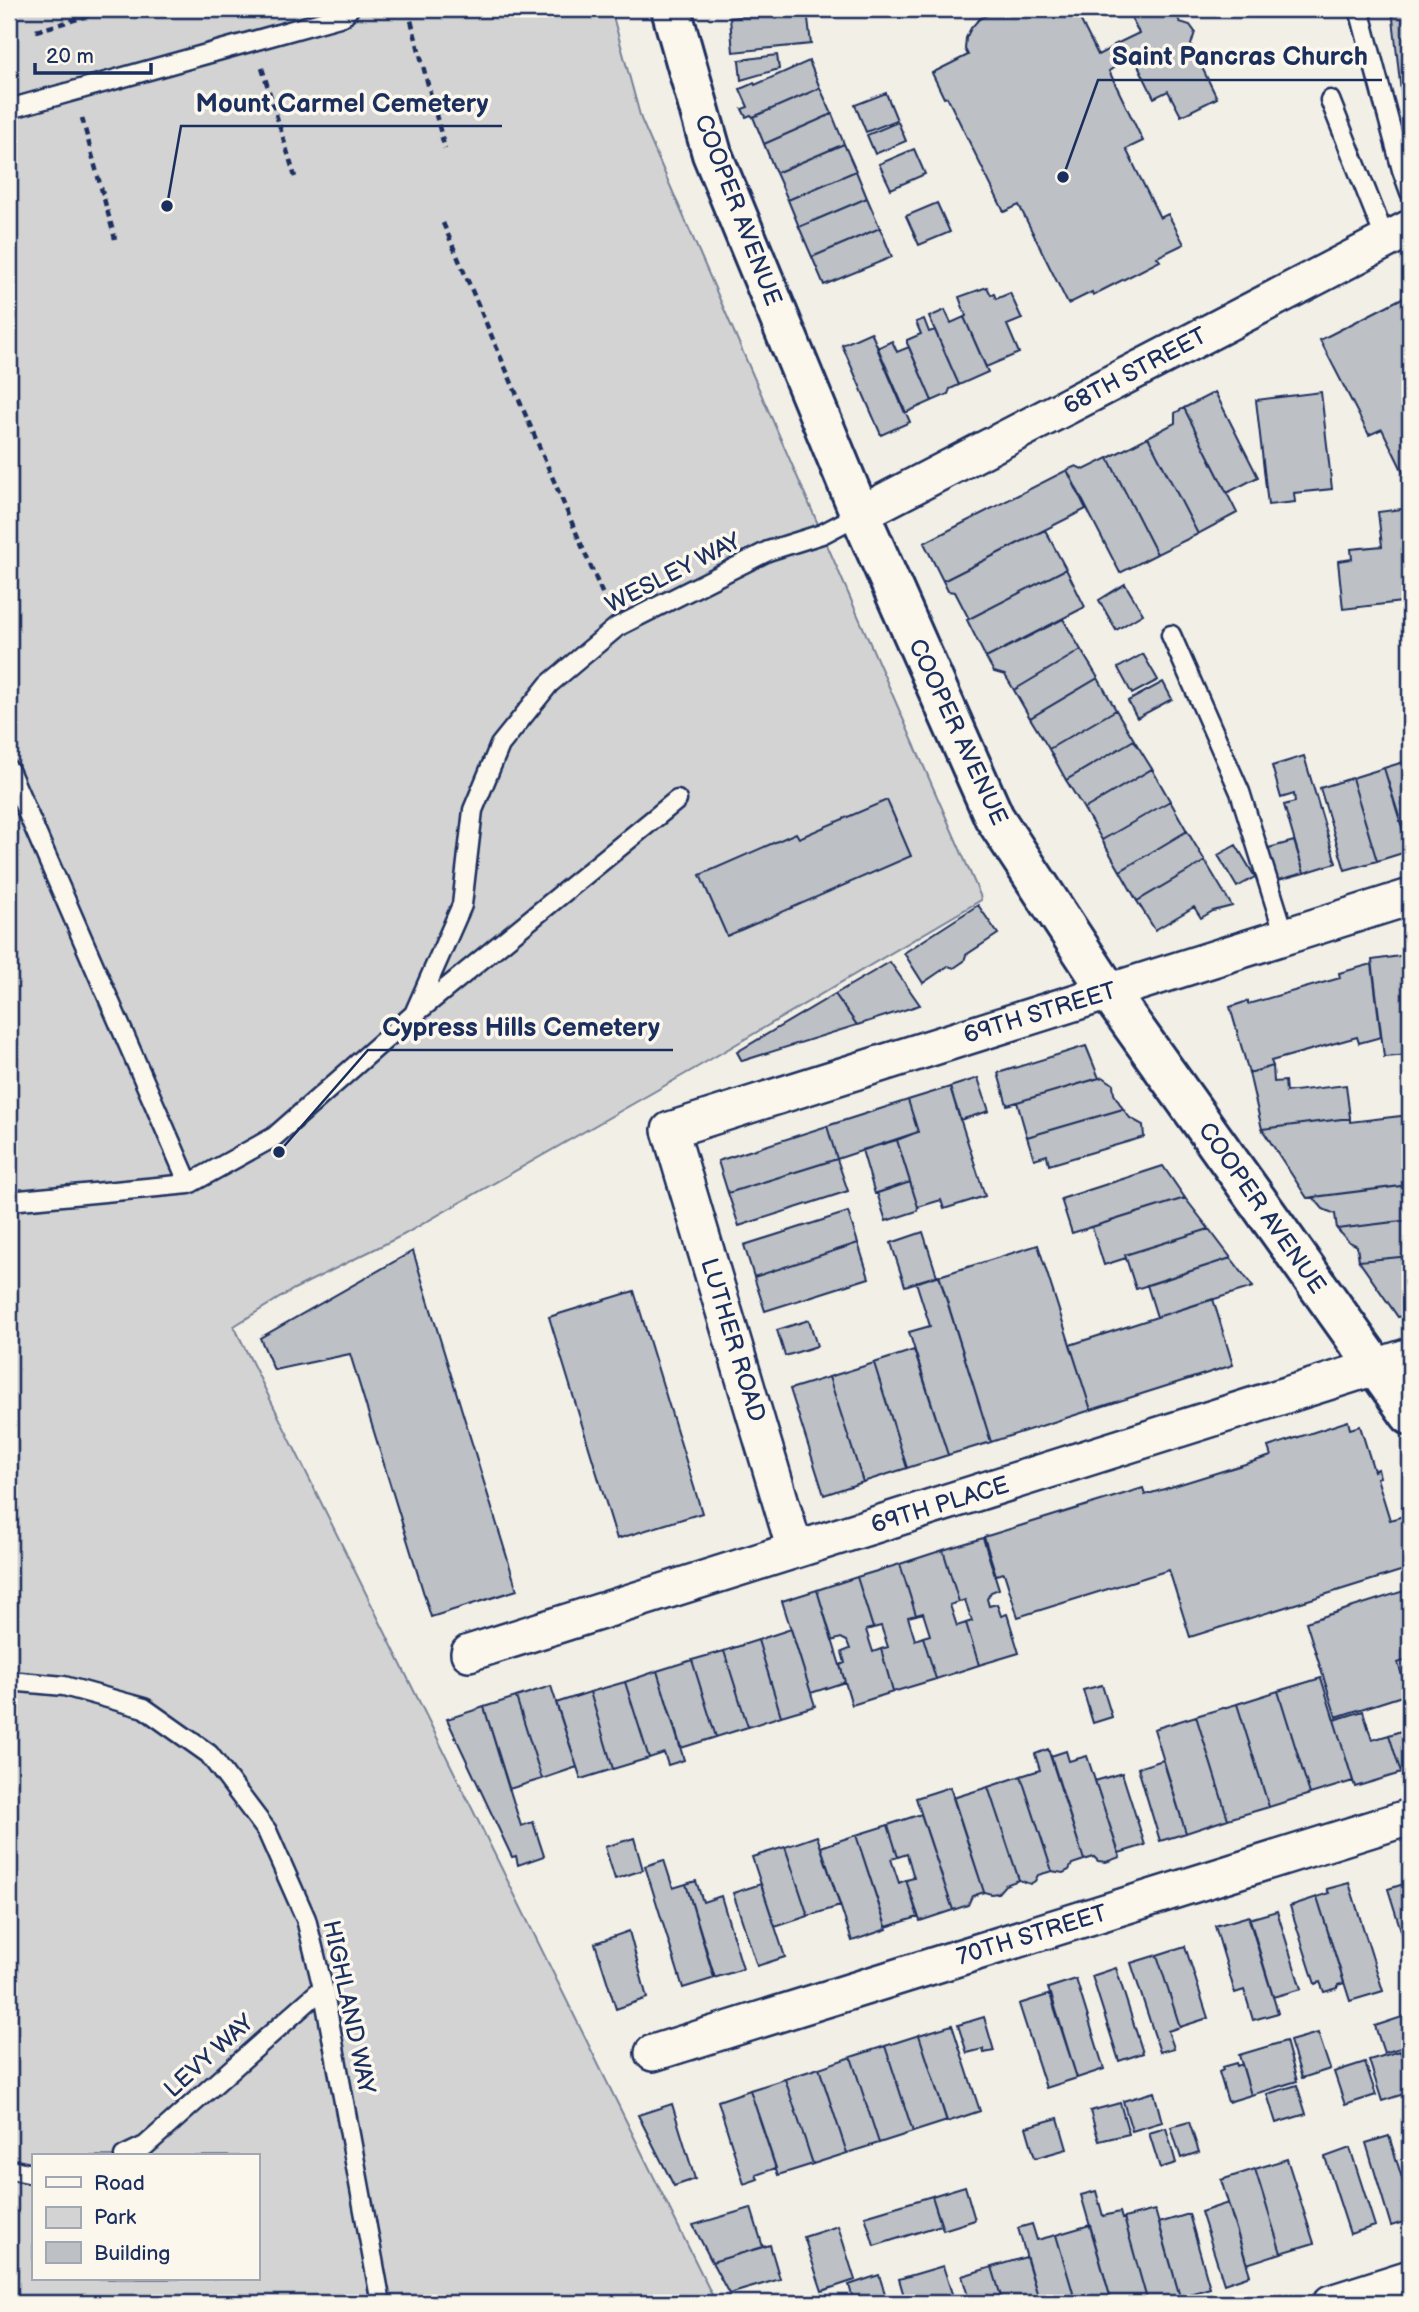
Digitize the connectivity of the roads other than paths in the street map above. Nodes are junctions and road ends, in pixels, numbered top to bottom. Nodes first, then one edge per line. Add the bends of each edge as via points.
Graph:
1 (349, 9) edge
2 (671, 9) edge
3 (1359, 9) edge
4 (1330, 100) dead end
5 (9, 108) edge
6 (1410, 192) edge
7 (1398, 234) edge
8 (860, 514) junction
9 (1171, 635) dead end
10 (9, 770) edge
11 (677, 800) dead end
12 (1410, 897) edge
13 (1285, 936) junction
14 (1108, 991) junction
15 (415, 1014) junction
16 (670, 1130) joint
17 (190, 1184) junction
18 (9, 1201) edge
19 (1393, 1362) edge
20 (1410, 1415) edge
21 (795, 1550) junction
22 (469, 1653) dead end
23 (9, 1681) edge
24 (1410, 1817) edge
25 (323, 1988) junction
26 (653, 2053) dead end
27 (128, 2154) edge
28 (9, 2169) edge
29 (32, 2174) edge
30 (1410, 2278) edge
31 (381, 2303) edge
32 (1331, 2303) edge

1 - 5 lane via 343,16
2 - 8 main road, COOPER AVENUE via 712,154
3 - 6 lane
4 - 7 lane
7 - 8 street, 68TH STREET
8 - 14 main road, COOPER AVENUE via 994,817
8 - 15 lane, WESLEY WAY via 822,534 768,551 617,627 549,684 500,745 473,810 463,905
9 - 13 lane via 1240,792
10 - 17 lane
11 - 15 lane
12 - 13 street, 69TH STREET
13 - 14 street, 69TH STREET
14 - 16 street, 69TH STREET
14 - 19 main road, COOPER AVENUE
15 - 17 lane, WESLEY WAY via 274,1137
16 - 21 street, LUTHER ROAD
17 - 18 lane, WESLEY WAY
19 - 20 main road, COOPER AVENUE
19 - 21 street, 69TH PLACE
21 - 22 street, 69TH PLACE
23 - 25 lane, HIGHLAND WAY via 64,1686 144,1708 209,1754 267,1830 306,1919
24 - 26 street, 70TH STREET
25 - 27 lane, LEVY WAY via 145,2146
25 - 31 lane, HIGHLAND WAY
28 - 29 lane
30 - 32 street

